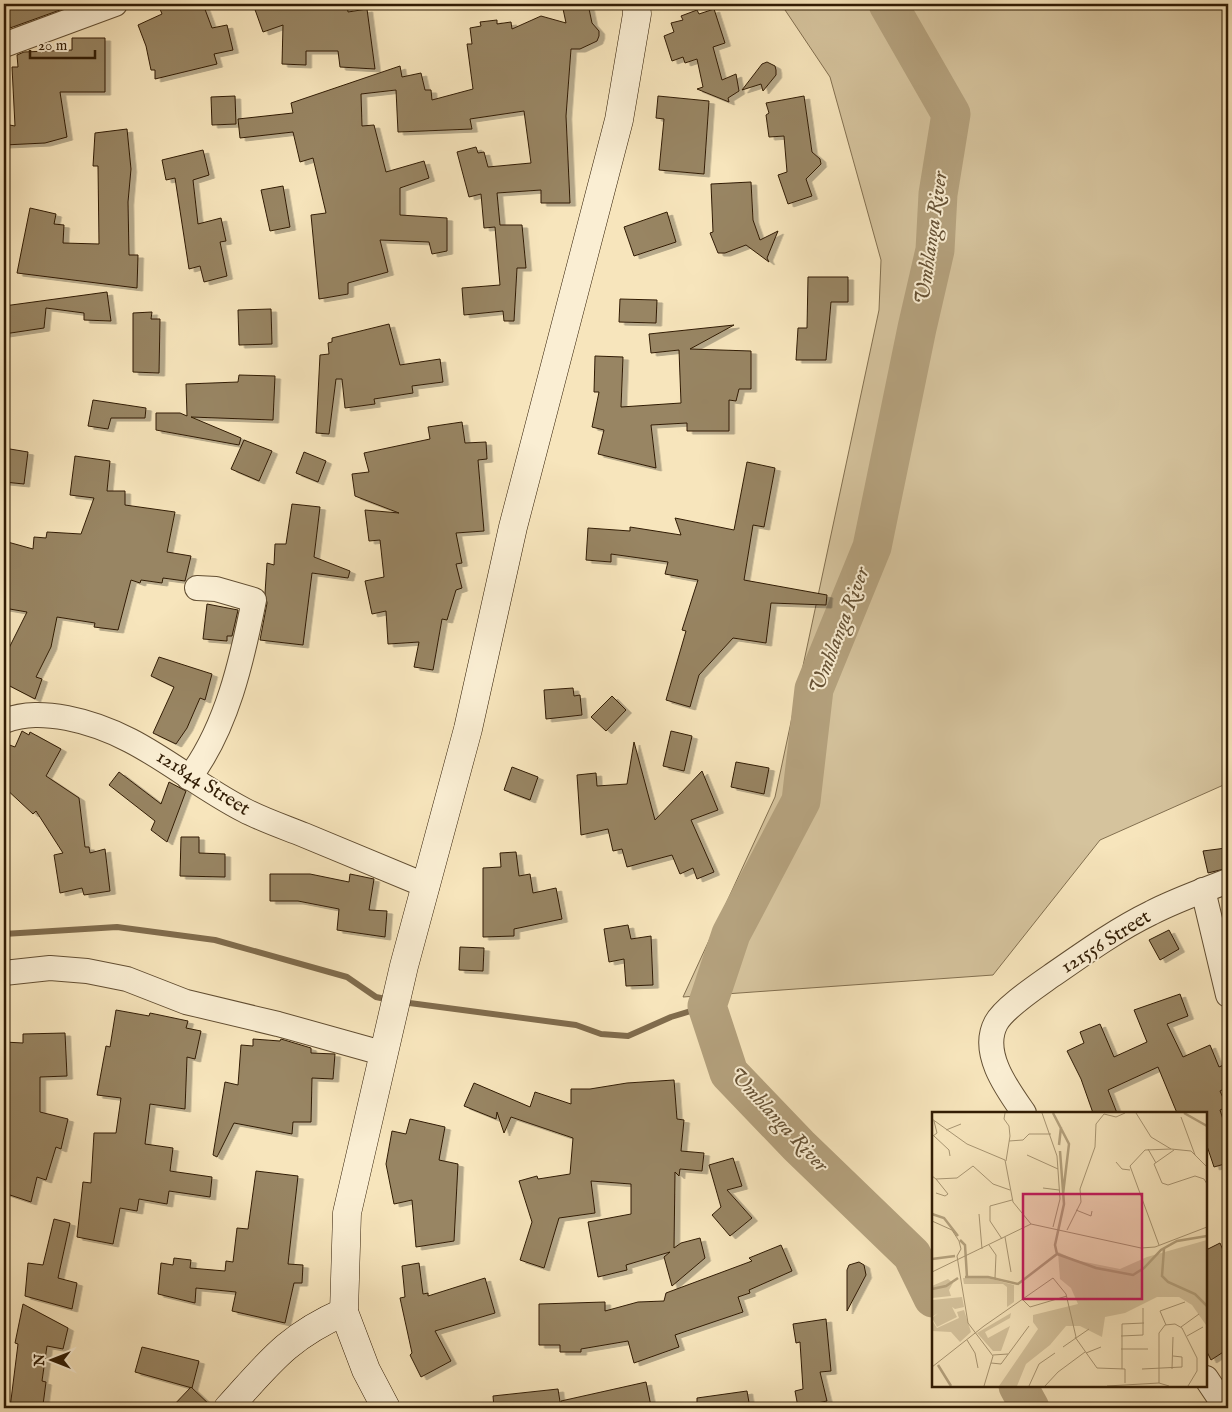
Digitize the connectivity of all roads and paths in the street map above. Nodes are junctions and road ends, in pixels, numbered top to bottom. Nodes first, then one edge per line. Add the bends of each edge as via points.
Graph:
1 (116, 4) edge
2 (636, 4) edge
3 (4, 45) edge
4 (197, 588) dead end
5 (4, 721) edge
6 (189, 778) junction
7 (1228, 881) edge
8 (427, 886) junction
9 (1203, 890) junction
10 (4, 973) edge
11 (1228, 995) edge
12 (385, 1043) junction
13 (1023, 1112) edge
14 (344, 1312) junction
15 (1207, 1380) edge
16 (228, 1408) edge
17 (386, 1408) edge
18 (1226, 1408) edge

1 - 3 street
2 - 8 street via 619,120 512,527 468,729
4 - 6 street via 216,589 254,600 229,700 217,732
5 - 6 street, 121844 Street via 17,716 48,714 86,722 132,740
6 - 8 street, 121844 Street via 246,811
7 - 9 street, 121556 Street
8 - 12 street
9 - 11 street
9 - 13 street, 121556 Street via 1149,913 1109,937 1039,985 996,1023 992,1053 1005,1084
10 - 12 street via 50,968 95,972 127,979 186,1002 278,1024
12 - 14 street via 347,1214
14 - 16 street via 284,1347
14 - 17 street via 366,1370
15 - 18 street

